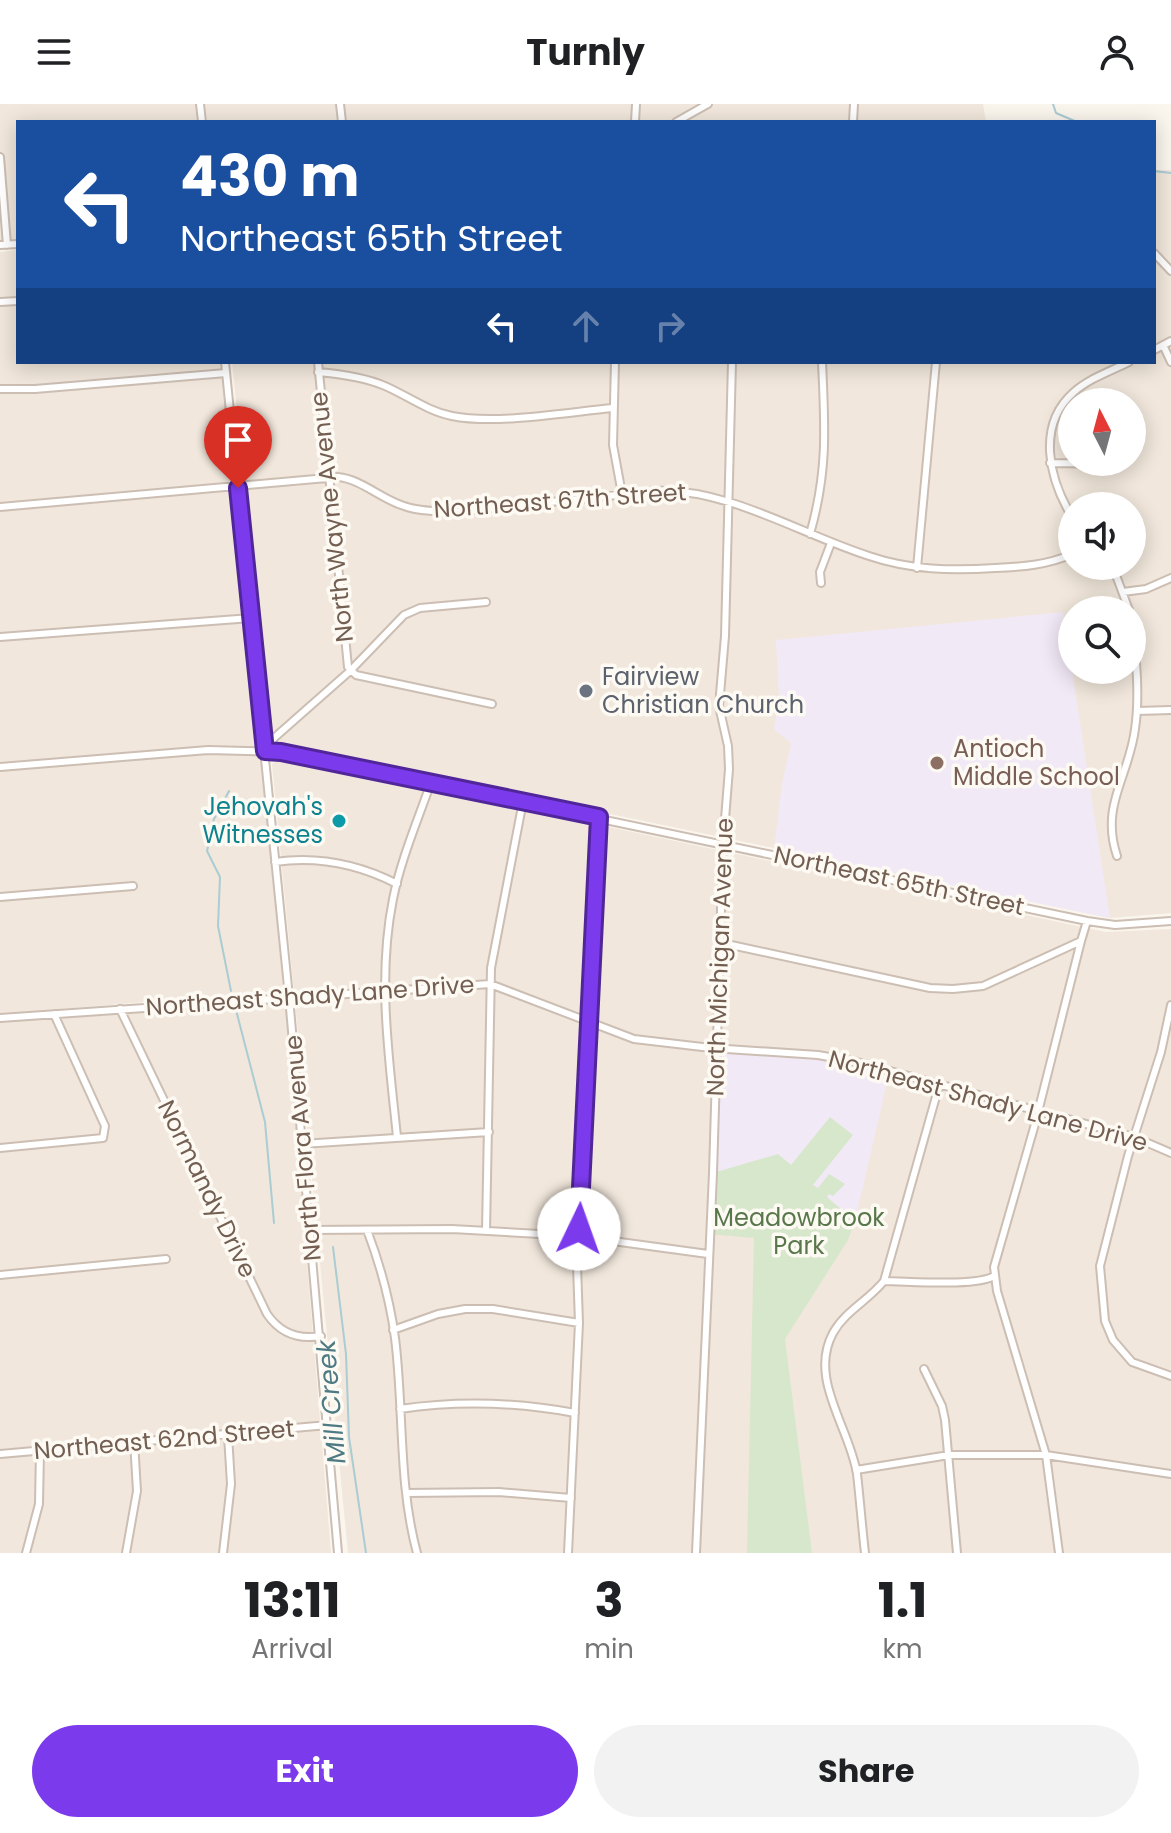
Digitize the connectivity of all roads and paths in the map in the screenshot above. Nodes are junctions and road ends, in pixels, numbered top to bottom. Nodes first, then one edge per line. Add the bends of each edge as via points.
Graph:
1 (708, 104) edge
2 (680, 120) edge
3 (0, 157) edge
4 (3, 245) edge
5 (1156, 255) edge
6 (1171, 271) edge
7 (1171, 341) edge
8 (1163, 345) junction
9 (1156, 349) edge
10 (1171, 362) edge
11 (225, 364) edge
12 (318, 364) edge
13 (615, 364) edge
14 (732, 364) edge
15 (822, 364) edge
16 (936, 364) edge
17 (1125, 364) edge
18 (318, 372) junction
19 (226, 373) junction
20 (0, 389) edge
21 (613, 408) junction
22 (1050, 463) junction
23 (1058, 463) edge
24 (329, 479) junction
25 (238, 488) junction
26 (1059, 492) edge
27 (622, 494) junction
28 (727, 502) junction
29 (0, 507) edge
30 (810, 534) junction
31 (831, 543) junction
32 (1058, 559) edge
33 (917, 568) junction
34 (1171, 578) edge
35 (1116, 580) edge
36 (821, 583) dead end
37 (1123, 592) junction
38 (1124, 596) edge
39 (486, 602) dead end
40 (251, 618) junction
41 (0, 637) edge
42 (350, 671) junction
43 (1135, 684) edge
44 (492, 704) dead end
45 (1171, 710) edge
46 (1137, 711) junction
47 (265, 751) junction
48 (0, 767) edge
49 (431, 782) junction
50 (523, 801) junction
51 (599, 817) junction
52 (723, 844) junction
53 (1117, 856) dead end
54 (275, 862) junction
55 (397, 884) junction
56 (133, 886) dead end
57 (0, 897) edge
58 (1087, 921) junction
59 (1171, 921) edge
60 (1081, 941) junction
61 (722, 943) junction
62 (490, 984) junction
63 (383, 993) junction
64 (289, 997) junction
65 (1171, 1005) edge
66 (120, 1009) junction
67 (54, 1014) junction
68 (0, 1018) edge
69 (590, 1022) junction
70 (716, 1049) junction
71 (1161, 1052) junction
72 (1171, 1052) edge
73 (939, 1086) junction
74 (1037, 1113) junction
75 (489, 1132) junction
76 (397, 1137) junction
77 (1134, 1137) junction
78 (302, 1144) junction
79 (0, 1148) edge
80 (1171, 1153) edge
81 (310, 1230) junction
82 (367, 1230) junction
83 (486, 1231) junction
84 (576, 1236) junction
85 (708, 1254) junction
86 (166, 1259) dead end
87 (0, 1275) edge
88 (994, 1276) junction
89 (884, 1281) junction
90 (579, 1323) junction
91 (393, 1330) junction
92 (321, 1336) junction
93 (924, 1369) dead end
94 (1171, 1376) edge
95 (400, 1409) junction
96 (575, 1413) junction
97 (328, 1425) junction
98 (228, 1435) junction
99 (134, 1441) junction
100 (40, 1450) junction
101 (0, 1454) edge
102 (949, 1455) junction
103 (1046, 1455) junction
104 (856, 1470) junction
105 (1171, 1474) edge
106 (406, 1493) junction
107 (571, 1498) junction
108 (26, 1553) edge
109 (126, 1553) edge
110 (223, 1553) edge
111 (338, 1553) edge
112 (417, 1553) edge
113 (568, 1553) edge
114 (696, 1553) edge
115 (865, 1553) edge
116 (957, 1553) edge
117 (1059, 1553) edge

1 - 2 street
3 - 4 street
5 - 6 street
7 - 8 street
8 - 9 street
8 - 10 street
11 - 19 street, North Flora Avenue
12 - 18 street, North Wayne Avenue
13 - 21 street
14 - 28 street, North Michigan Avenue
15 - 30 street via 825,454
16 - 33 street
17 - 22 street via 1083,385 1063,403 1051,432
18 - 21 street via 380,384 455,417
18 - 24 street, North Wayne Avenue
19 - 20 street
19 - 25 street, North Flora Avenue
21 - 27 street
22 - 23 street
22 - 26 street
24 - 25 street, Northeast 67th Street
24 - 27 street, Northeast 67th Street via 350,479 403,506 436,511
24 - 42 street, North Wayne Avenue
25 - 29 street, Northeast 67th Street
25 - 40 street, North Flora Avenue
27 - 28 street, Northeast 67th Street via 679,491
28 - 30 street, Northeast 67th Street
28 - 52 street, North Michigan Avenue via 719,706 729,757
30 - 31 street, Northeast 67th Street
31 - 33 street, Northeast 67th Street
31 - 36 street
32 - 33 street, Northeast 67th Street via 961,571
34 - 37 street
35 - 37 street
37 - 38 street
39 - 42 street via 408,612
40 - 41 street
40 - 47 street, North Flora Avenue
42 - 44 street
42 - 47 street
43 - 46 street
45 - 46 street
46 - 53 street via 1133,742 1114,798 1111,829
47 - 48 street, Northeast 65th Street via 208,750
47 - 49 street, Northeast 65th Street
47 - 54 street, North Flora Avenue
49 - 50 street, Northeast 65th Street
49 - 55 street
50 - 51 street, Northeast 65th Street
50 - 62 street
51 - 52 street, Northeast 65th Street
51 - 69 street
52 - 58 street, Northeast 65th Street
52 - 61 street, North Michigan Avenue
54 - 55 street via 335,862
54 - 64 street, North Flora Avenue
55 - 63 street
56 - 57 street
58 - 59 street, Northeast 65th Street
58 - 60 street
60 - 61 street via 983,986 953,989
60 - 74 street
61 - 70 street, North Michigan Avenue
62 - 63 street, Northeast Shady Lane Drive
62 - 69 street, Northeast Shady Lane Drive
62 - 75 street
63 - 64 street, Northeast Shady Lane Drive
63 - 76 street
64 - 66 street, Northeast Shady Lane Drive
64 - 78 street, North Flora Avenue
65 - 71 street
66 - 67 street, Northeast Shady Lane Drive
66 - 92 street, Normandy Drive via 267,1314 291,1335
67 - 68 street, Northeast Shady Lane Drive
67 - 79 street via 105,1126 103,1138
69 - 70 street, Northeast Shady Lane Drive via 634,1039
69 - 84 street
70 - 73 street, Northeast Shady Lane Drive via 818,1055
70 - 85 street, North Michigan Avenue
71 - 72 street
71 - 77 street
73 - 74 street, Northeast Shady Lane Drive
73 - 89 street
74 - 77 street, Northeast Shady Lane Drive
74 - 88 street
75 - 76 street
75 - 83 street
76 - 78 street
77 - 80 street, Northeast Shady Lane Drive
77 - 94 street via 1100,1266 1105,1321 1132,1362
78 - 81 street, North Flora Avenue
81 - 82 street
81 - 92 street, North Flora Avenue
82 - 83 street
82 - 91 street
83 - 84 street
84 - 85 street
84 - 90 street
85 - 114 street, North Michigan Avenue
86 - 87 street
88 - 89 street via 957,1282
88 - 103 street
89 - 104 street via 839,1323 825,1353 827,1385
90 - 91 street via 479,1308 438,1314
90 - 96 street
91 - 95 street
92 - 97 street, North Flora Avenue
93 - 102 street via 942,1406
95 - 96 street via 495,1403
95 - 106 street
96 - 107 street
97 - 98 street, Northeast 62nd Street
97 - 111 street, North Flora Avenue
98 - 99 street, Northeast 62nd Street
98 - 110 street via 230,1502
99 - 100 street, Northeast 62nd Street
99 - 109 street via 137,1491
100 - 101 street, Northeast 62nd Street
100 - 108 street via 39,1504
102 - 103 street
102 - 104 street
102 - 116 street
103 - 105 street
103 - 117 street
104 - 115 street
106 - 107 street
106 - 112 street
107 - 113 street

